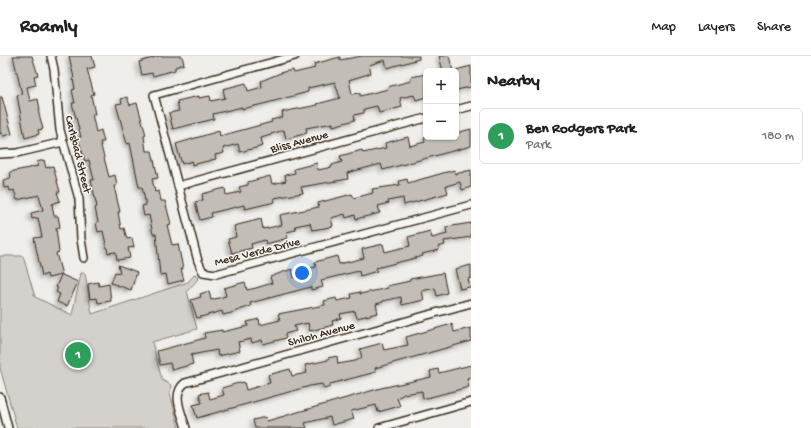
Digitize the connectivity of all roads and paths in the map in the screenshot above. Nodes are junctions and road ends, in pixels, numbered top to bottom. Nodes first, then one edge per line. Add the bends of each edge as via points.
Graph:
1 (51, 56) edge
2 (295, 56) edge
3 (471, 106) edge
4 (459, 109) edge
5 (423, 119) edge
6 (63, 142) junction
7 (0, 154) edge
8 (178, 186) junction
9 (471, 205) edge
10 (84, 258) dead end
11 (471, 303) edge
12 (0, 396) edge
13 (471, 402) edge
14 (8, 428) edge
15 (186, 428) edge
16 (379, 428) edge

1 - 6 street, Carlsbad Street
2 - 8 street, Mesa Verde Drive via 154,95
3 - 4 street
5 - 8 street, Bliss Avenue
6 - 7 street via 17,153
6 - 10 street, Carlsbad Street via 79,199
8 - 9 street, Mesa Verde Drive via 200,266 203,272 212,274
11 - 15 street, Shiloh Avenue via 191,380 179,389 178,401
12 - 14 street
13 - 16 street

